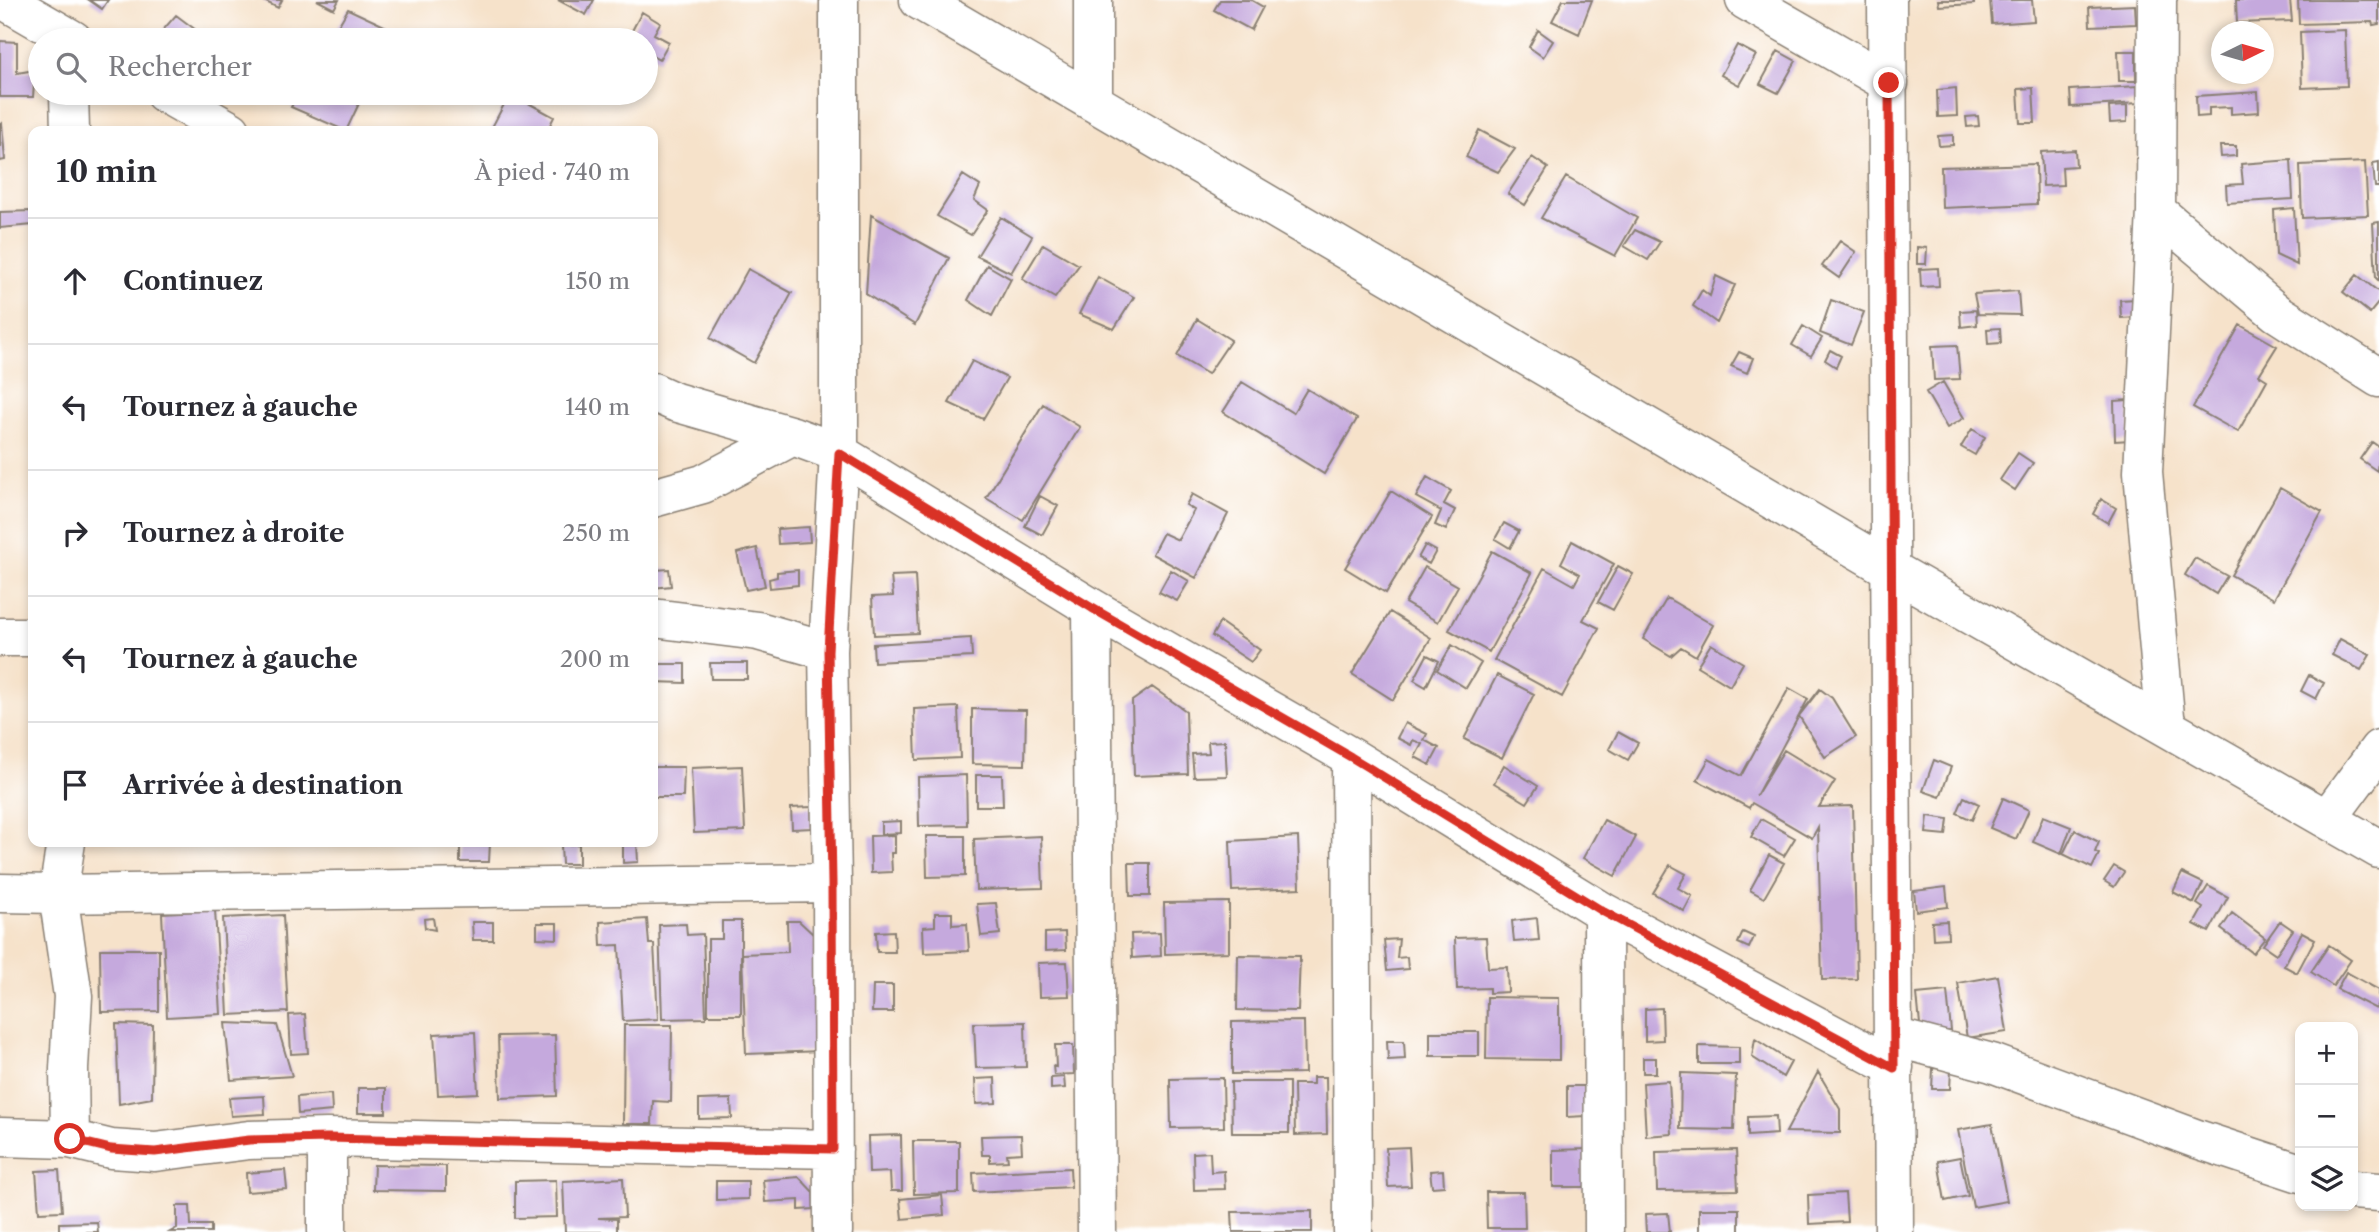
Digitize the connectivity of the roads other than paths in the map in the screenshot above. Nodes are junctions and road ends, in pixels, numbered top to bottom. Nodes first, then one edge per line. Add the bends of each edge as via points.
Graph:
1 (4, 0) edge
2 (839, 0) edge
3 (919, 0) edge
4 (1093, 0) edge
5 (1745, 0) edge
6 (1887, 0) edge
7 (2157, 0) edge
8 (51, 28) edge
9 (1889, 83) junction
10 (1093, 101) junction
11 (69, 105) edge
12 (185, 105) edge
13 (70, 126) edge
14 (222, 126) edge
15 (2156, 211) junction
16 (2377, 374) edge
17 (658, 394) edge
18 (793, 436) junction
19 (839, 453) junction
20 (658, 497) edge
21 (1892, 569) junction
22 (1092, 608) junction
23 (658, 619) edge
24 (0, 637) edge
25 (28, 637) edge
26 (828, 651) junction
27 (2166, 727) junction
28 (2379, 748) edge
29 (1351, 757) junction
30 (2328, 818) junction
31 (64, 847) edge
32 (2379, 849) edge
33 (832, 883) junction
34 (0, 893) edge
35 (58, 894) junction
36 (1604, 912) junction
37 (1894, 1052) junction
38 (0, 1137) edge
39 (327, 1138) junction
40 (70, 1139) junction
41 (833, 1149) junction
42 (2295, 1171) edge
43 (2358, 1190) edge
44 (2379, 1192) edge
45 (327, 1232) edge
46 (833, 1232) edge
47 (1097, 1232) edge
48 (1353, 1232) edge
49 (1604, 1232) edge
50 (1894, 1232) edge

1 - 8 street
2 - 19 street
3 - 10 street
4 - 10 street
5 - 9 street
6 - 9 street
7 - 15 street
9 - 21 street
10 - 21 street
11 - 13 street
12 - 14 street
15 - 16 street via 2277,313
15 - 27 street via 2143,472
17 - 18 street
18 - 19 street
18 - 20 street via 703,484
19 - 22 street
19 - 26 street
21 - 27 street
21 - 37 street
22 - 29 street
22 - 47 street
23 - 26 street via 758,631
24 - 25 street
26 - 33 street
27 - 30 street
28 - 30 street
29 - 36 street
29 - 48 street
30 - 32 street
31 - 35 street
33 - 35 street
33 - 41 street
34 - 35 street
35 - 40 street via 73,996
36 - 37 street
36 - 49 street
37 - 42 street via 1992,1063
37 - 50 street
38 - 40 street
39 - 40 street via 249,1140 155,1152 111,1149
39 - 41 street
39 - 45 street
41 - 46 street
43 - 44 street

